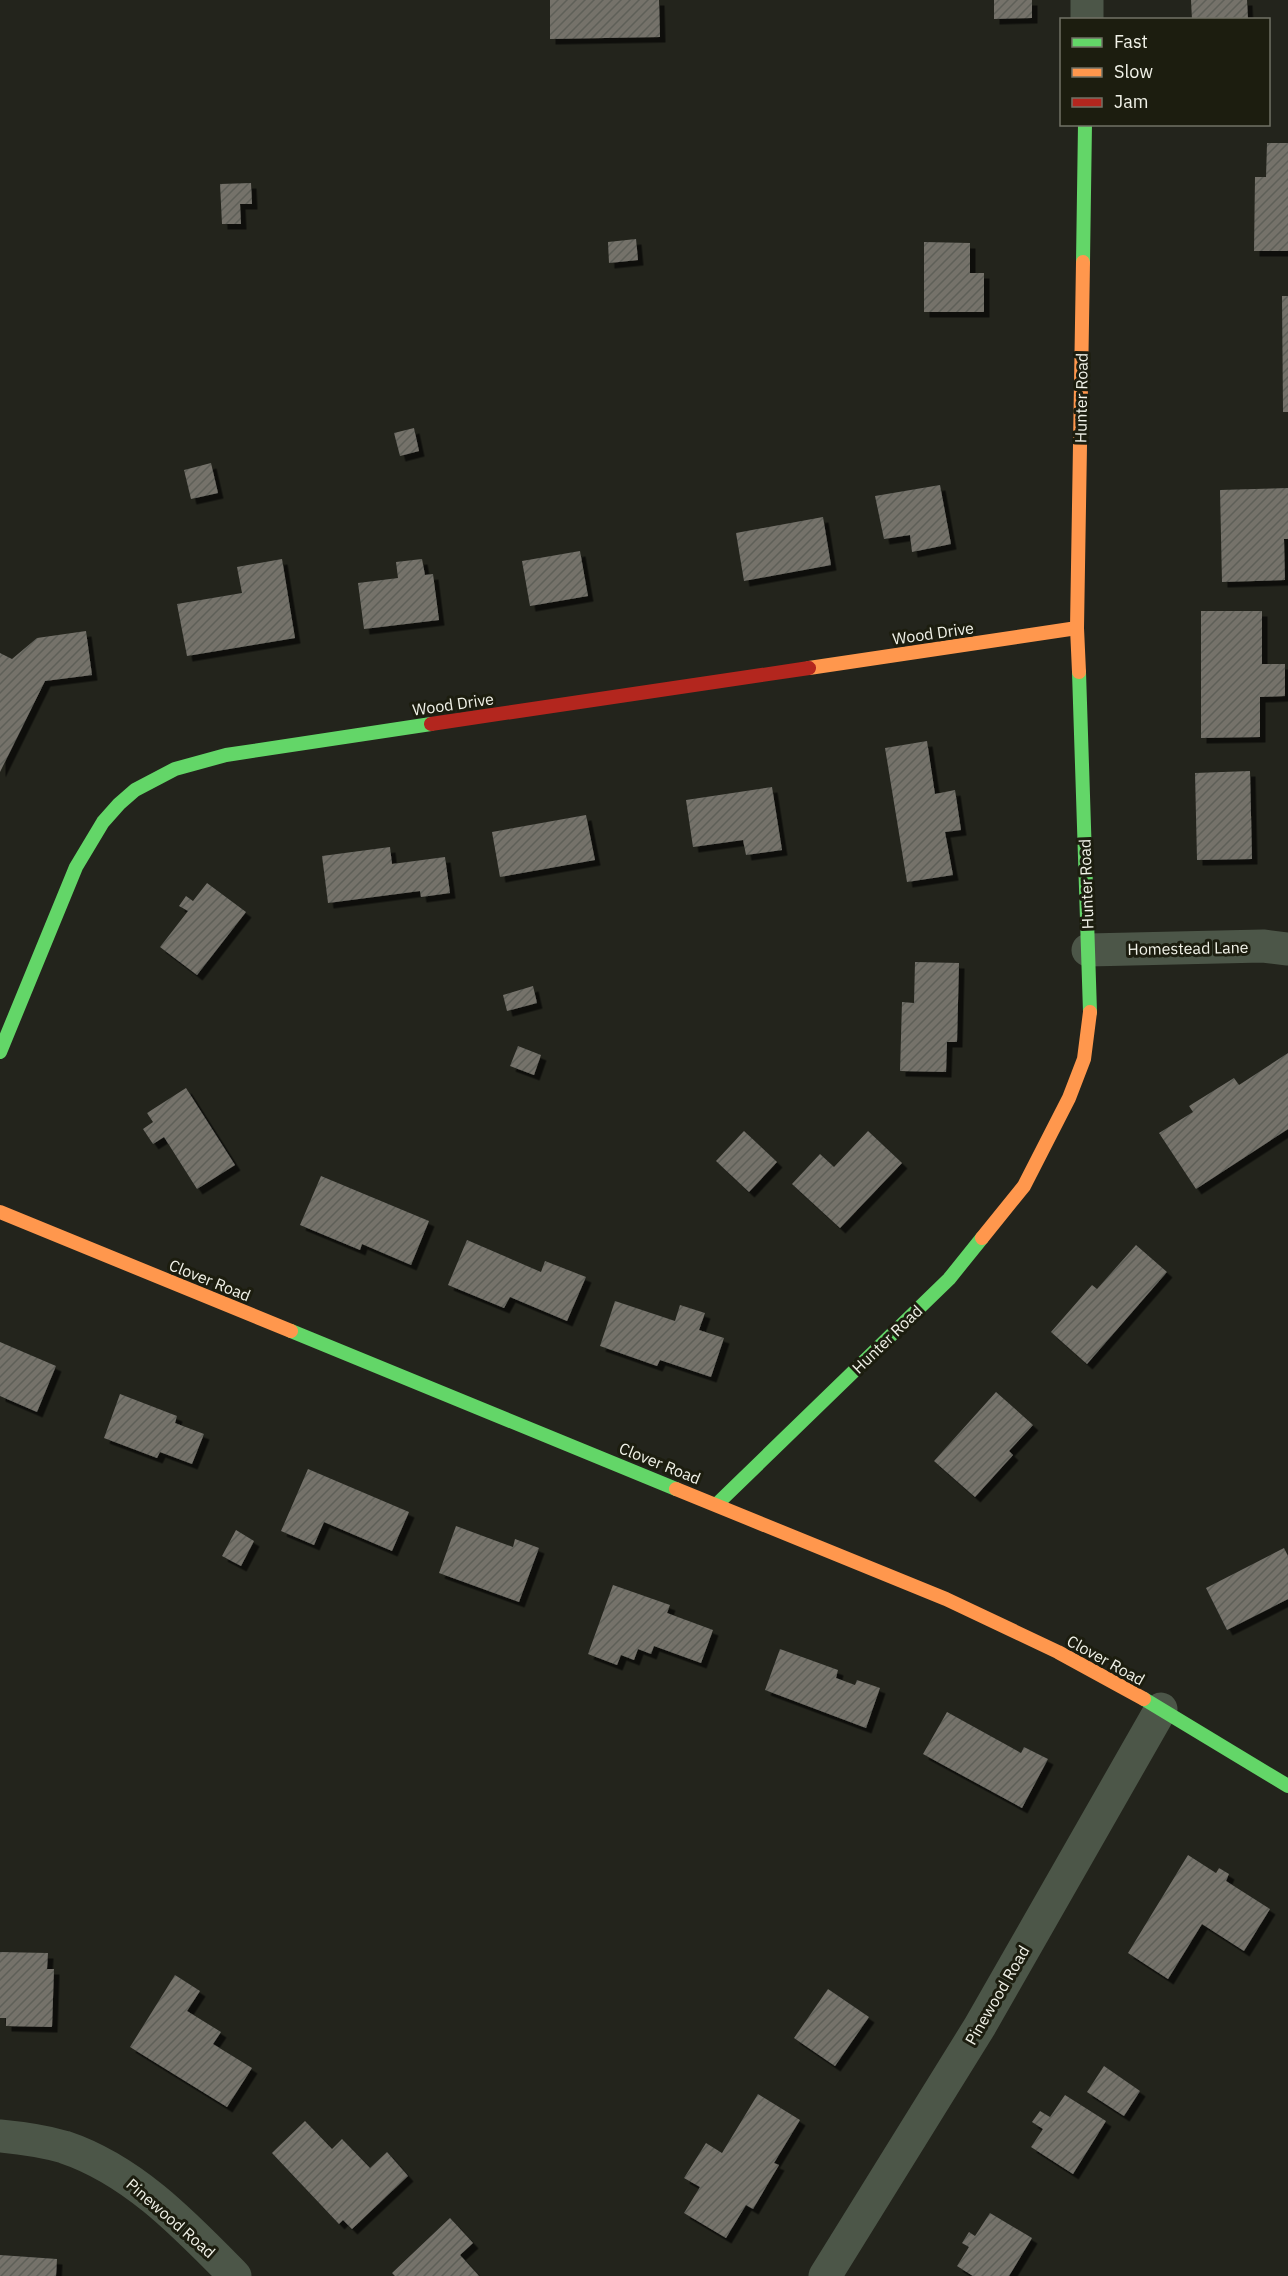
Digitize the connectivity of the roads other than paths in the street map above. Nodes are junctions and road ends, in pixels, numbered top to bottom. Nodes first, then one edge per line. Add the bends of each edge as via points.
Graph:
1 (1087, 0) edge
2 (1087, 18) edge
3 (1085, 126) edge
4 (1077, 628) junction
5 (1288, 949) edge
6 (1088, 950) junction
7 (0, 1052) edge
8 (0, 1212) edge
9 (717, 1504) junction
10 (1161, 1709) junction
11 (1285, 1777) edge
12 (0, 2136) edge
13 (235, 2276) edge
14 (825, 2276) edge

1 - 2 street
3 - 4 street, Hunter Road
4 - 6 street, Hunter Road
4 - 7 street, Wood Drive via 226,755 163,772 121,801 86,845
5 - 6 street, Homestead Lane via 1263,946
6 - 9 street, Hunter Road via 1091,998 1084,1059 1069,1098 1024,1186 949,1279
8 - 9 street, Clover Road
9 - 10 street, Clover Road via 946,1599 1058,1652
10 - 11 street, Clover Road
10 - 14 street, Pinewood Road via 980,2026
12 - 13 street, Pinewood Road via 63,2147 129,2179

